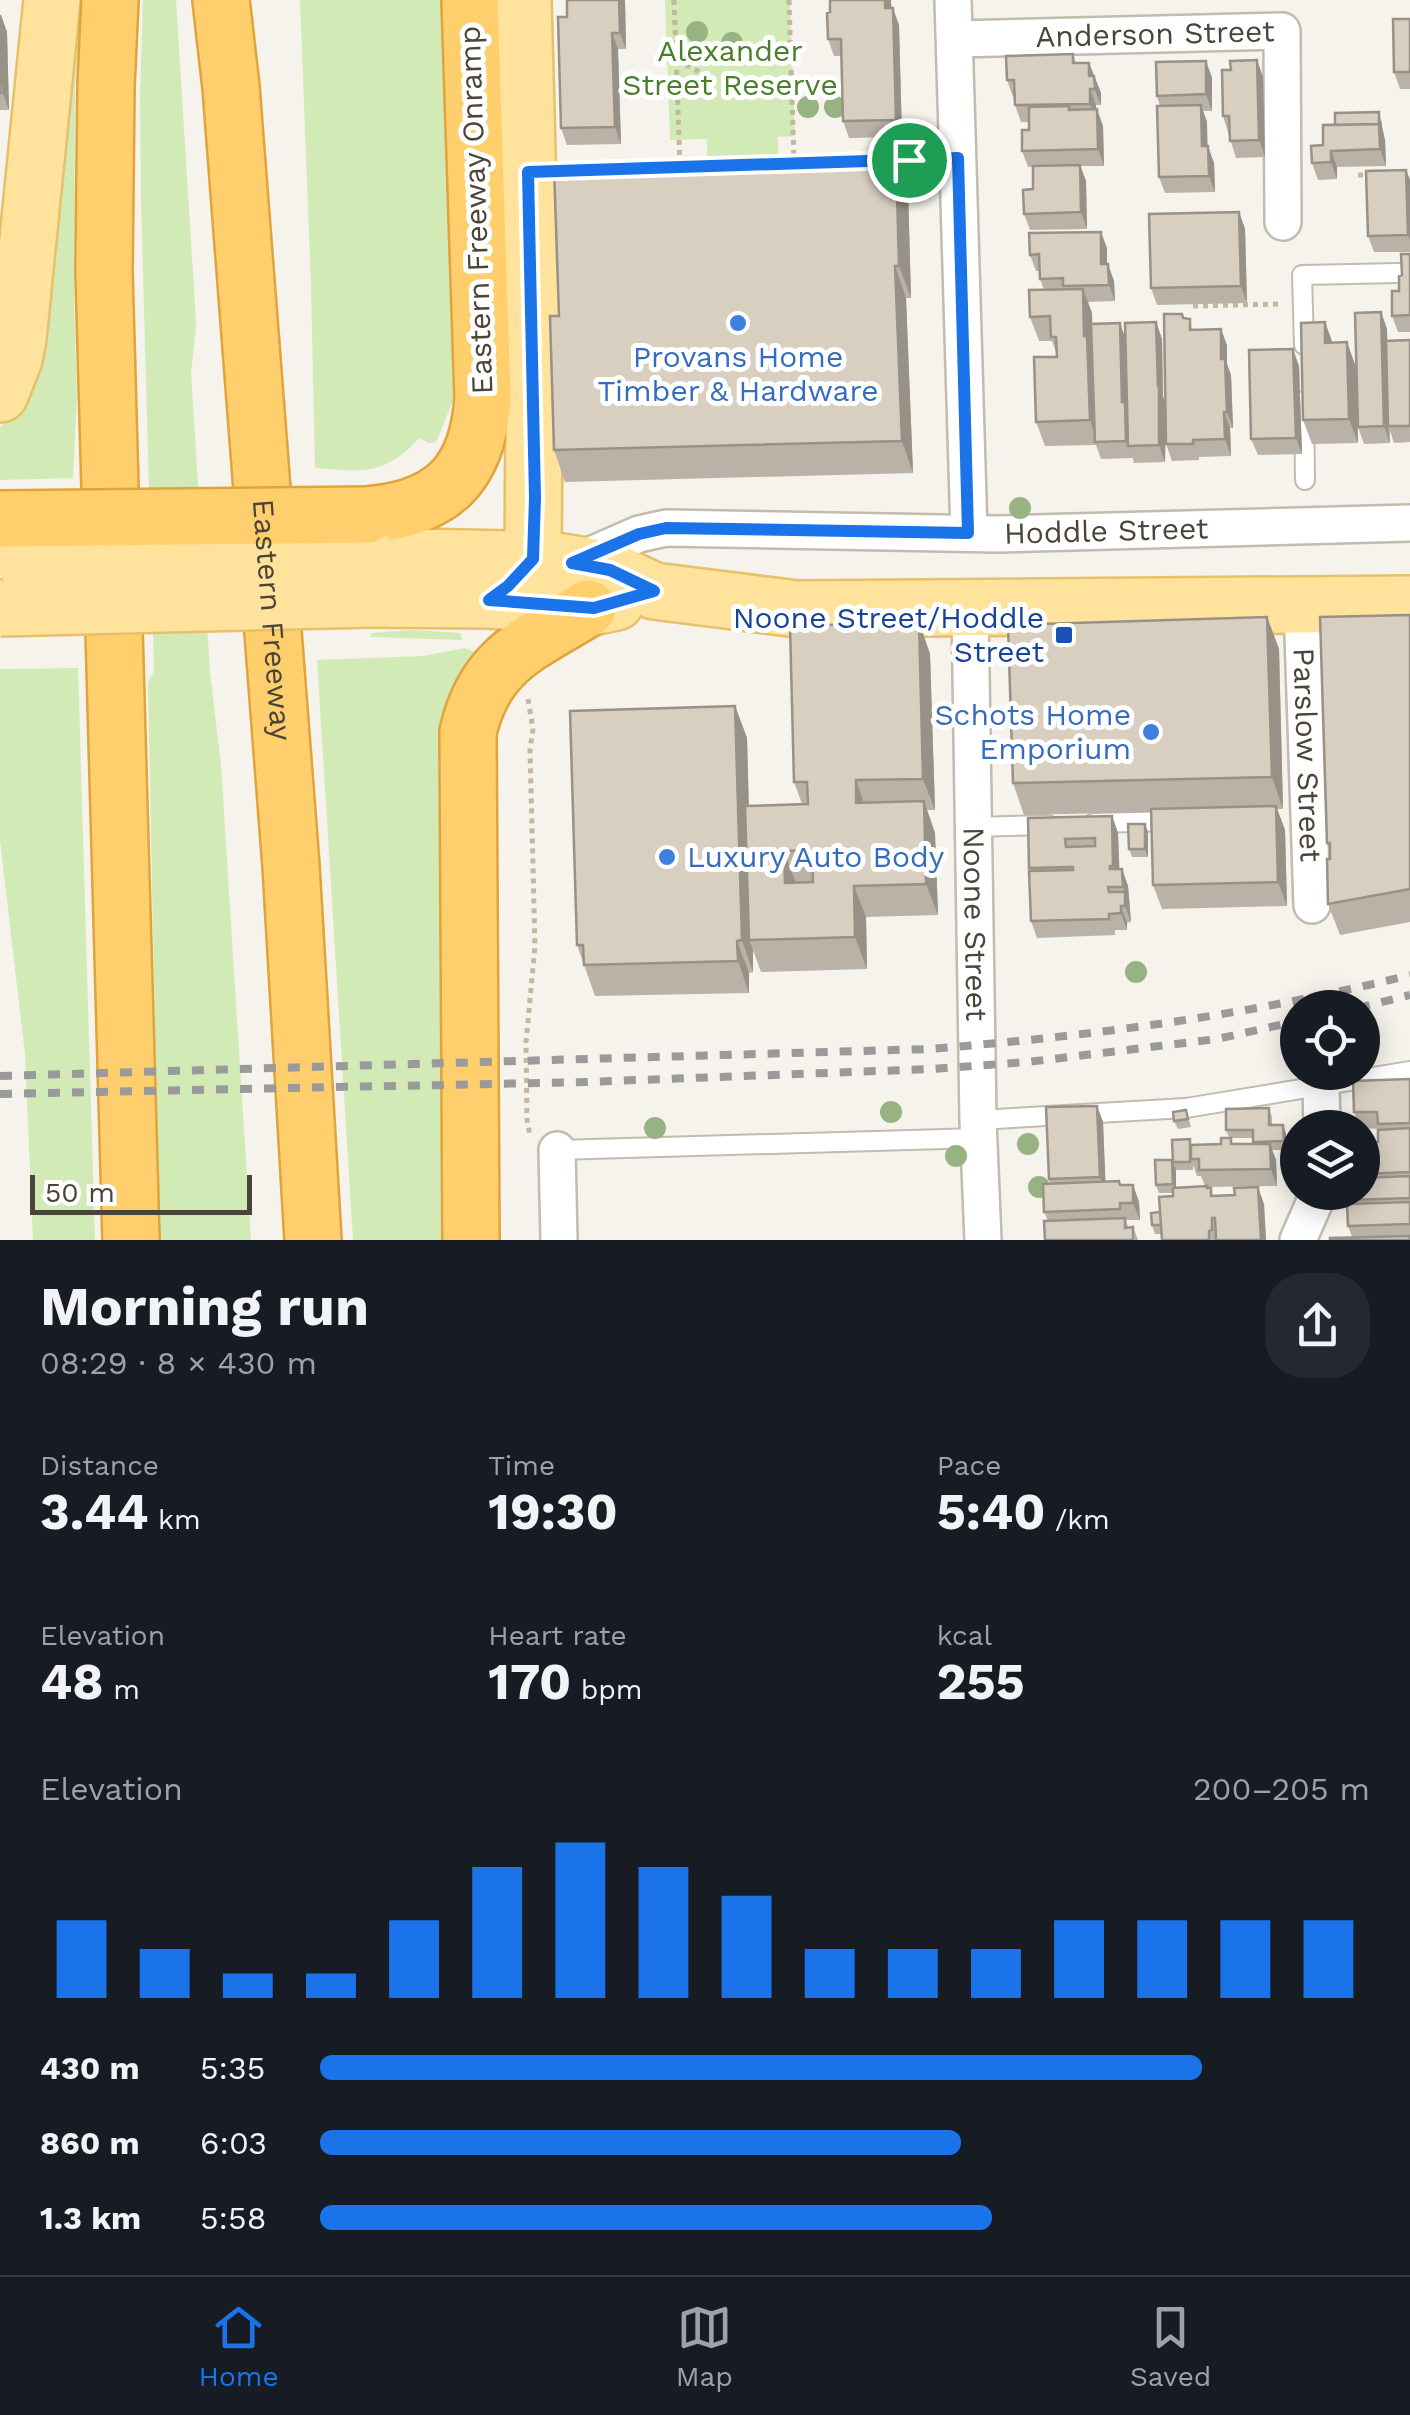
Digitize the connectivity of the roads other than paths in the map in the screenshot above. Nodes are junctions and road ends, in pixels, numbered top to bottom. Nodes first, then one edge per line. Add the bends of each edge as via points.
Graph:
1 (110, 0) edge
2 (221, 0) edge
3 (242, 0) edge
4 (470, 0) edge
5 (523, 0) edge
6 (953, 0) edge
7 (42, 6) edge
8 (954, 39) junction
9 (231, 86) junction
10 (1283, 222) dead end
11 (13, 262) edge
12 (1399, 273) edge
13 (1304, 363) edge
14 (1304, 382) edge
15 (0, 394) edge
16 (459, 475) joint
17 (1305, 480) dead end
18 (1410, 522) edge
19 (968, 533) junction
20 (6, 552) edge
21 (368, 557) junction
22 (564, 577) junction
23 (489, 600) junction
24 (1410, 604) edge
25 (1302, 605) junction
26 (0, 608) edge
27 (970, 609) junction
28 (1192, 820) edge
29 (974, 827) junction
30 (1312, 905) dead end
31 (1410, 1072) edge
32 (1380, 1077) edge
33 (1308, 1090) edge
34 (978, 1129) junction
35 (544, 1144) joint
36 (1311, 1210) edge
37 (131, 1240) edge
38 (313, 1240) edge
39 (472, 1240) edge
40 (558, 1240) edge
41 (982, 1240) edge
42 (1298, 1240) edge

1 - 37 highway via 104,289
2 - 9 highway, Eastern Freeway
3 - 9 highway
4 - 16 highway, Eastern Freeway Onramp via 483,398 478,434
5 - 22 main road via 534,418
6 - 8 street
7 - 11 main road
8 - 10 street, Anderson Street via 1282,31
8 - 19 street
9 - 38 highway, Eastern Freeway
11 - 15 main road via 18,339
12 - 13 lane via 1302,275
14 - 17 lane
16 - 21 highway, Hoddle Street via 418,506 398,512
18 - 19 street, Hoddle Street
19 - 22 street, Hoddle Street via 666,528 639,534
20 - 21 highway, Hoddle Street, bridge
21 - 22 main road, Hoddle Street
21 - 23 main road, Hoddle Street
21 - 26 main road, Hoddle Street, bridge
22 - 23 main road, Hoddle Street
22 - 23 main road via 508,586
22 - 27 main road, Hoddle Street via 602,606 654,591 797,608
22 - 39 highway via 484,687 466,752
24 - 25 main road, Hoddle Street
25 - 27 main road, Hoddle Street
25 - 30 street, Parslow Street via 1299,818
27 - 29 street, Noone Street
28 - 29 lane
29 - 34 street, Noone Street
31 - 32 lane
33 - 34 lane
34 - 35 lane
34 - 41 street, Noone Street
35 - 40 street
36 - 42 street

